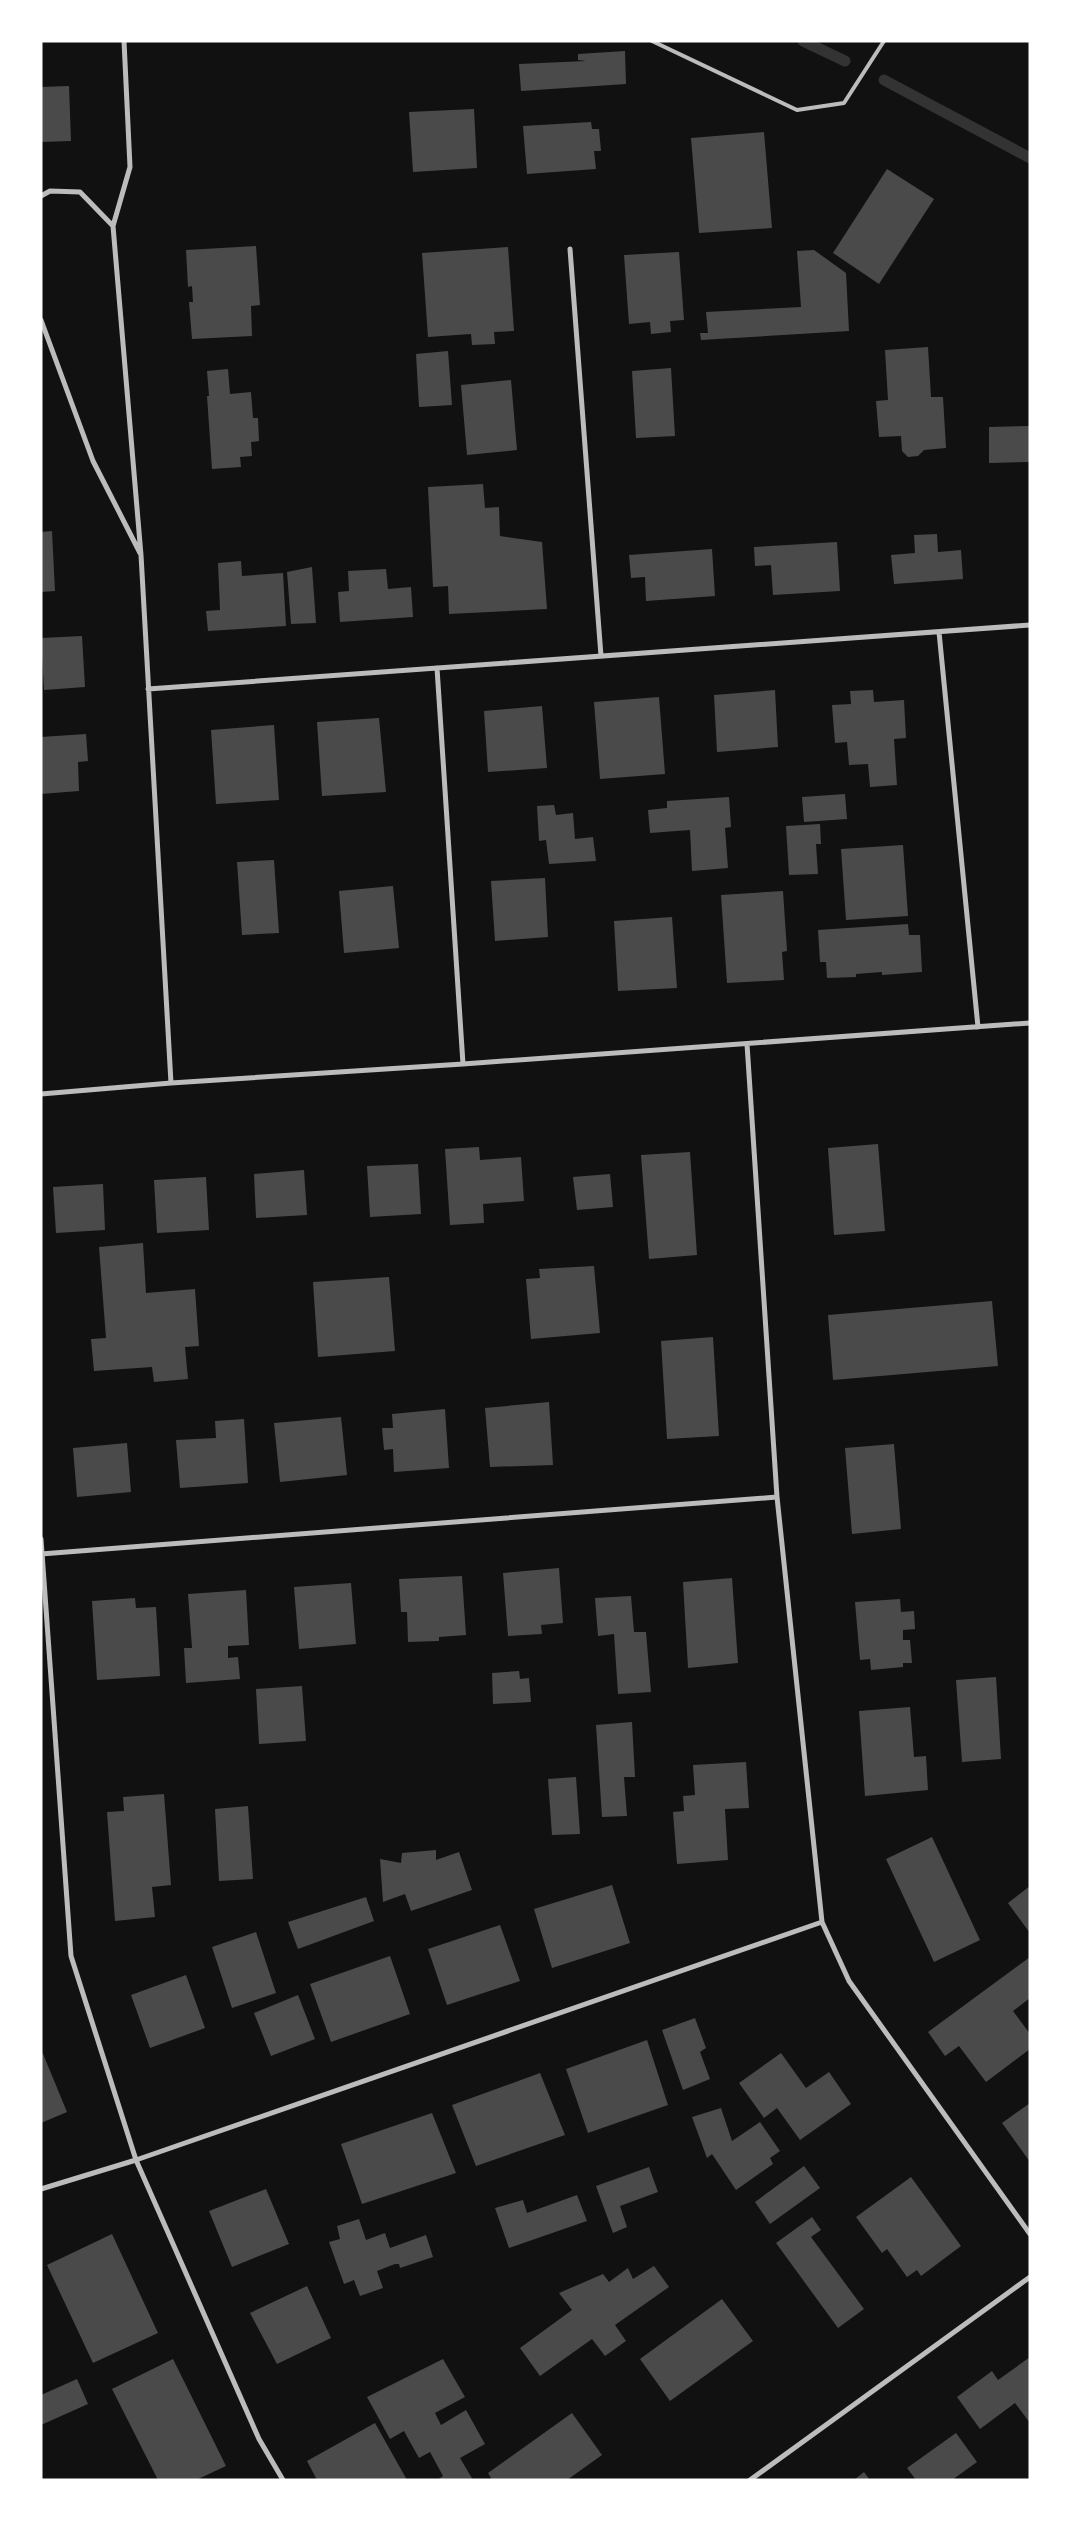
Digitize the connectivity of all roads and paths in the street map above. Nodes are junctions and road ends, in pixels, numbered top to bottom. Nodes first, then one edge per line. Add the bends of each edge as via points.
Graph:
1 (124, 41) edge
2 (652, 41) edge
3 (884, 41) edge
4 (41, 196) edge
5 (113, 226) junction
6 (570, 249) dead end
7 (41, 320) edge
8 (141, 556) junction
9 (1030, 625) edge
10 (939, 632) junction
11 (601, 656) junction
12 (437, 668) junction
13 (148, 689) junction
14 (1030, 1023) edge
15 (978, 1027) junction
16 (747, 1044) junction
17 (463, 1064) junction
18 (171, 1083) junction
19 (41, 1094) edge
20 (778, 1497) junction
21 (41, 1540) edge
22 (42, 1554) edge
23 (822, 1922) junction
24 (136, 2160) junction
25 (41, 2189) edge
26 (1030, 2234) edge
27 (1030, 2276) edge
28 (283, 2480) edge
29 (750, 2480) edge

1 - 5 street via 130,167
2 - 3 lane via 797,110 844,103
4 - 5 street via 50,190 80,192
5 - 8 street
6 - 11 street
7 - 8 street via 93,460
8 - 13 street
9 - 10 street
10 - 11 street
10 - 15 street
11 - 12 street
12 - 13 street
12 - 17 street
13 - 18 street
14 - 15 street
15 - 16 street
16 - 17 street
16 - 20 street
17 - 18 street
18 - 19 street
20 - 22 street
20 - 23 street
21 - 22 street
22 - 24 street via 71,1956
23 - 24 street
23 - 26 street via 849,1980
24 - 25 street
24 - 28 street via 259,2439
27 - 29 street

